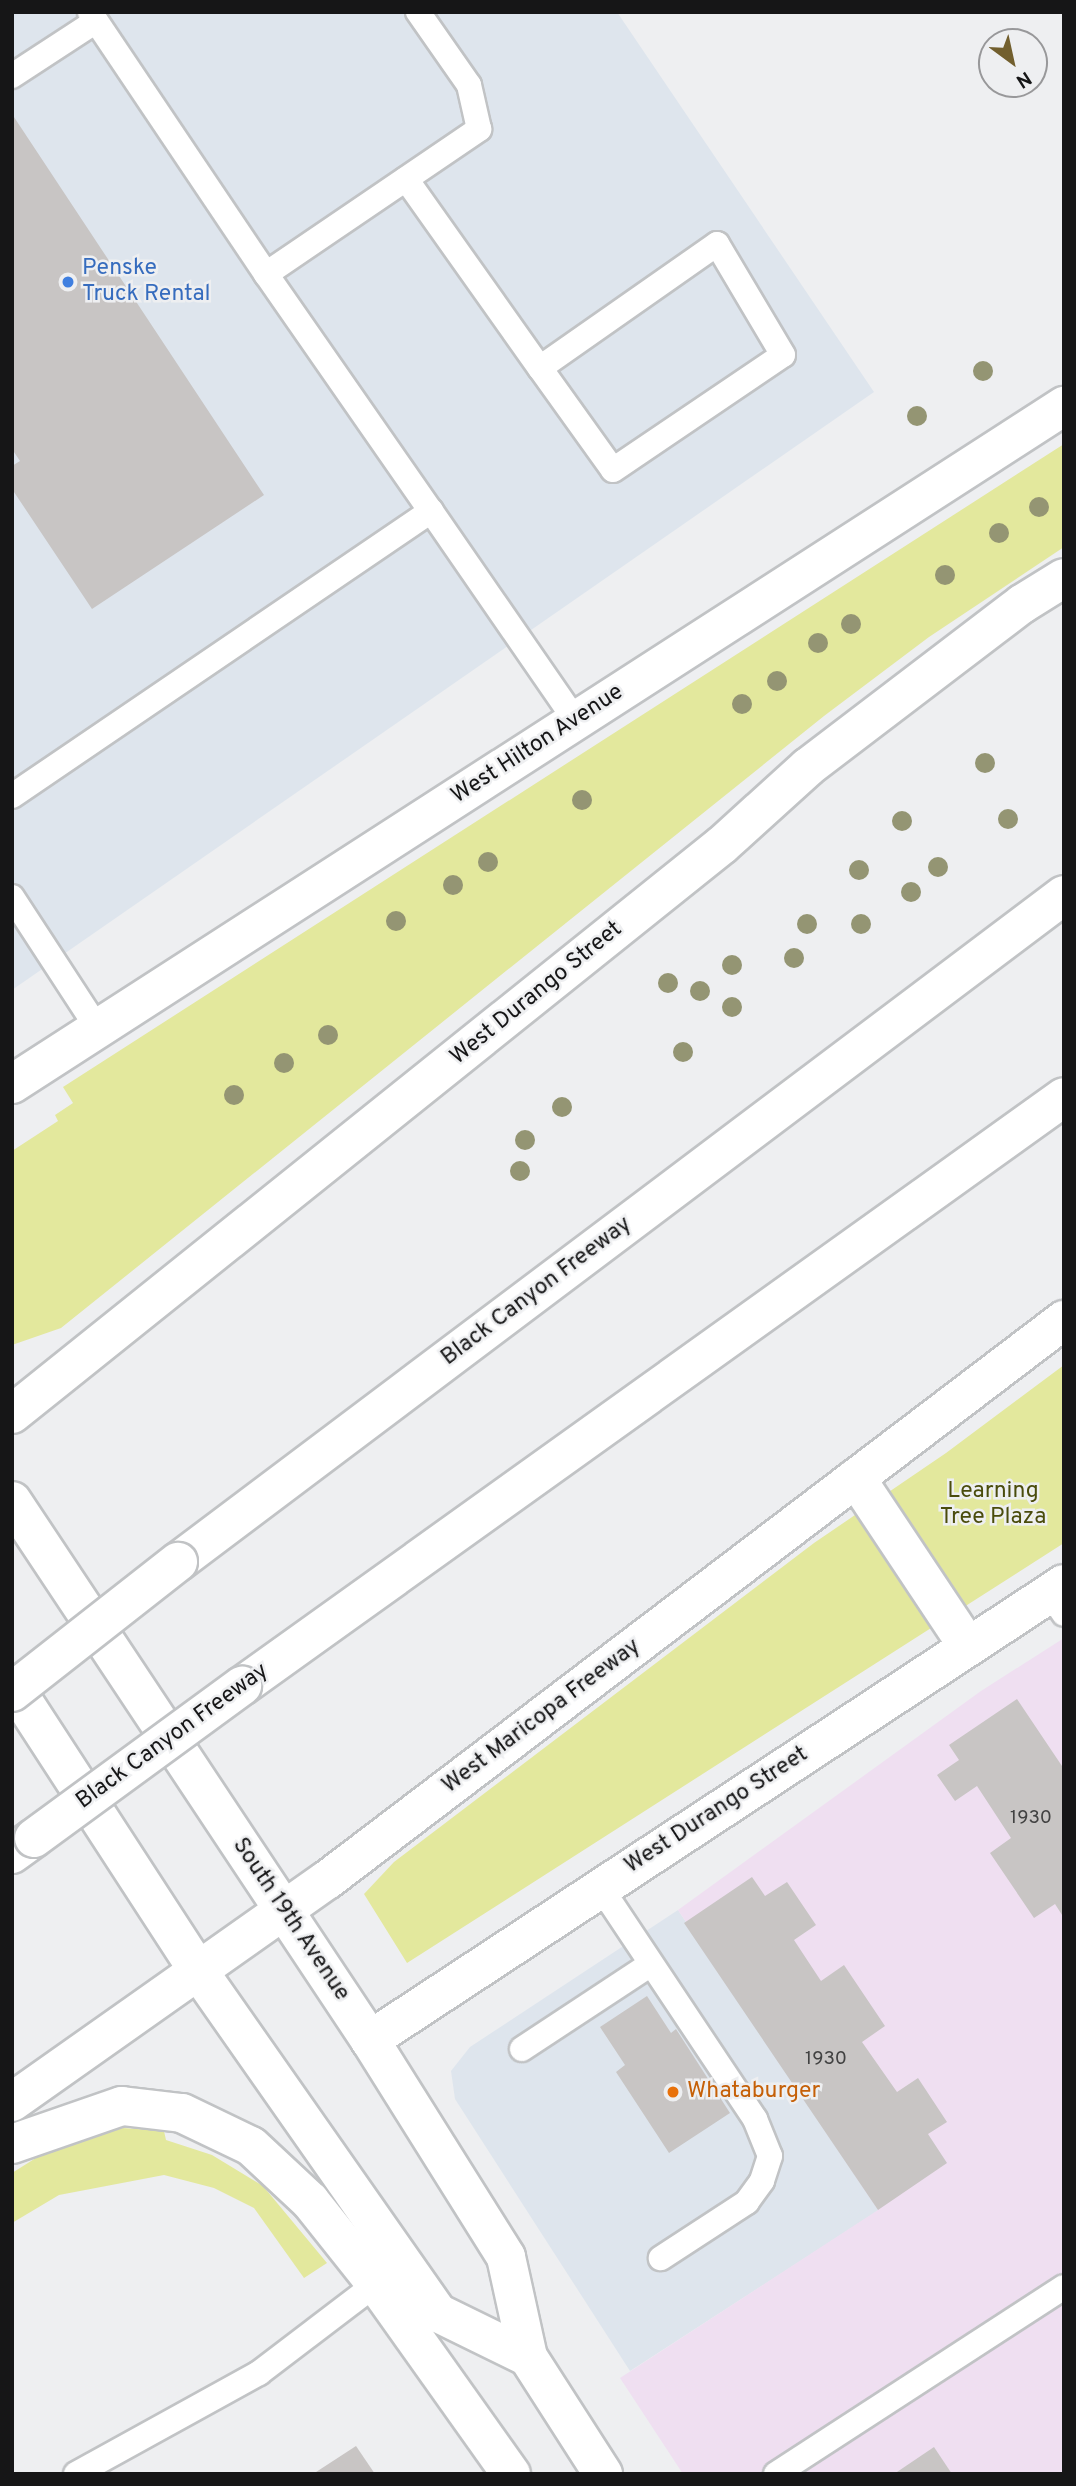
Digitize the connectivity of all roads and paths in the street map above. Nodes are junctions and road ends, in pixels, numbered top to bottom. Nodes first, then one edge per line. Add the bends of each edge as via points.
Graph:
1 (418, 12) edge
2 (93, 17) edge
3 (12, 76) edge
4 (406, 179) junction
5 (266, 274) junction
6 (540, 368) junction
7 (1064, 407) edge
8 (431, 512) junction
9 (1064, 578) edge
10 (576, 721) junction
11 (12, 796) edge
12 (1064, 895) edge
13 (12, 897) edge
14 (98, 1029) junction
15 (12, 1084) edge
16 (1064, 1097) edge
17 (1064, 1321) edge
18 (12, 1414) edge
19 (856, 1478) junction
20 (12, 1501) edge
21 (1059, 1597) edge
22 (967, 1645) junction
23 (12, 1684) edge
24 (12, 1692) edge
25 (23, 1846) edge
26 (601, 1888) junction
27 (283, 1911) junction
28 (651, 1964) junction
29 (197, 1969) junction
30 (370, 2040) junction
31 (522, 2049) dead end
32 (12, 2102) edge
33 (12, 2144) edge
34 (662, 2258) dead end
35 (376, 2284) junction
36 (1064, 2287) edge
37 (528, 2357) junction
38 (76, 2474) edge
39 (511, 2474) edge
40 (603, 2474) edge
41 (776, 2474) edge

1 - 4 lane via 469,85 479,129
2 - 3 lane
2 - 5 lane
4 - 5 lane
4 - 6 lane
5 - 8 lane
6 - 6 lane via 614,470 783,355 717,244
7 - 10 main road, West Hilton Avenue
8 - 10 lane
8 - 11 lane
9 - 18 main road, West Durango Street via 1022,604 808,767 722,845
10 - 14 main road, West Hilton Avenue
12 - 24 main road, Black Canyon Freeway, bridge
13 - 14 lane
14 - 15 main road, West Hilton Avenue
16 - 25 main road, Black Canyon Freeway, bridge
17 - 19 main road, West Maricopa Freeway
19 - 22 main road
19 - 27 main road, West Maricopa Freeway
20 - 27 main road, South 19th Avenue
21 - 22 main road, West Durango Street
22 - 26 main road, West Durango Street
23 - 29 main road
26 - 28 lane
26 - 30 main road, West Durango Street
27 - 29 main road, West Maricopa Freeway
27 - 30 main road, South 19th Avenue
28 - 31 lane
28 - 34 lane via 755,2119 770,2156 762,2180 747,2202
29 - 32 main road, West Maricopa Freeway
29 - 37 main road via 438,2313
30 - 37 main road, South 19th Avenue via 506,2258
33 - 35 main road via 122,2106 182,2113 270,2160 310,2201
35 - 38 lane via 259,2373
35 - 39 main road
36 - 41 lane
37 - 40 main road, South 19th Avenue

